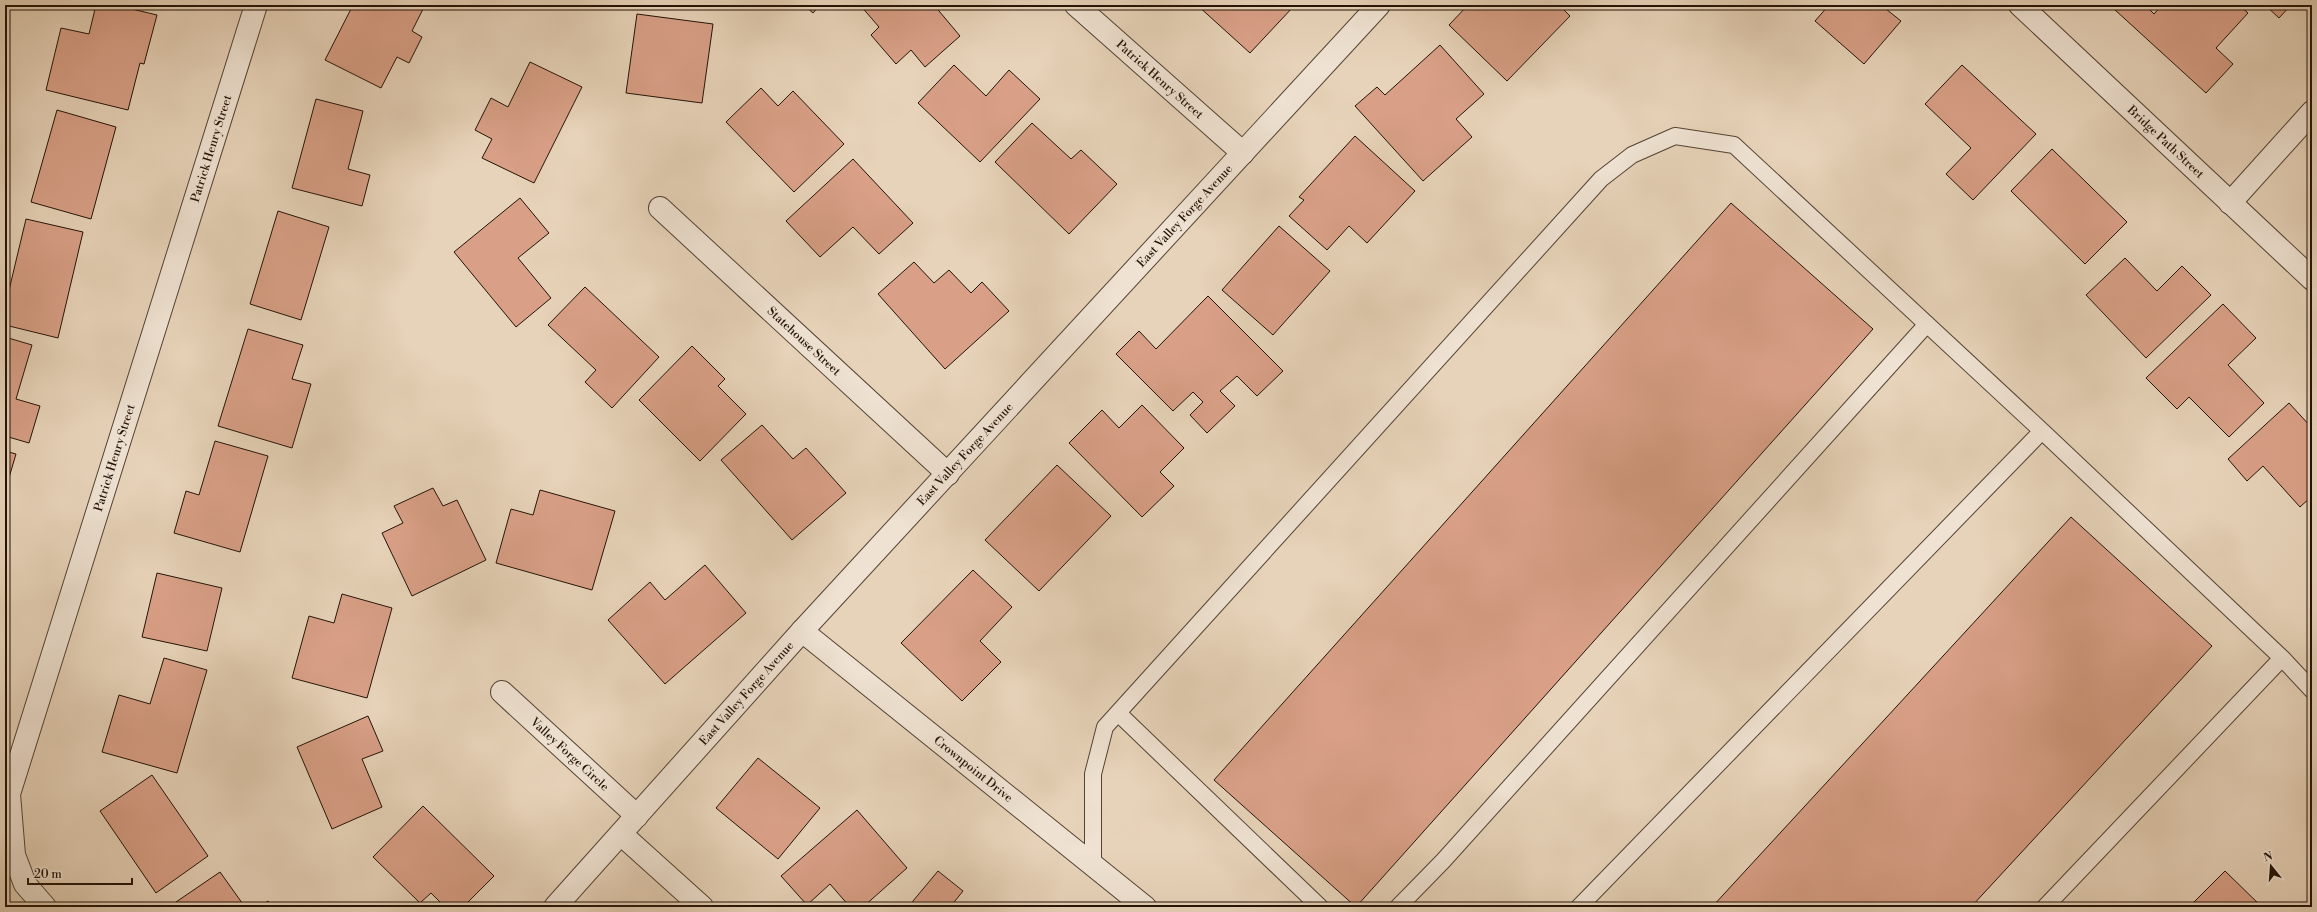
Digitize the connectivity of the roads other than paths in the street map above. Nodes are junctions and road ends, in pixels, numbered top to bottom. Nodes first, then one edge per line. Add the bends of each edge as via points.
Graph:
1 (256, 5) edge
2 (1076, 5) edge
3 (1379, 5) edge
4 (2020, 5) edge
5 (2312, 112) edge
6 (1243, 153) junction
7 (2230, 203) junction
8 (660, 208) dead end
9 (2312, 279) edge
10 (1927, 324) junction
11 (2042, 431) junction
12 (948, 474) junction
13 (802, 631) junction
14 (2282, 658) junction
15 (2312, 690) edge
16 (502, 692) dead end
17 (1118, 713) junction
18 (637, 816) junction
19 (621, 834) junction
20 (1093, 865) junction
21 (44, 907) edge
22 (555, 907) edge
23 (702, 907) edge
24 (1145, 907) edge
25 (1320, 907) edge
26 (1398, 907) edge
27 (1579, 907) edge
28 (2045, 907) edge

1 - 21 street, Patrick Henry Street via 9,794 14,855 25,884
2 - 6 street, Patrick Henry Street
3 - 6 street, East Valley Forge Avenue
4 - 7 street, Bridge Path Street
5 - 7 street
6 - 12 street, East Valley Forge Avenue
7 - 9 street, Bridge Path Street
8 - 12 street, Statehouse Street
10 - 11 lane
10 - 17 lane via 1734,145 1675,136 1632,155 1601,178
10 - 26 lane via 1448,855
11 - 14 lane
11 - 27 lane
12 - 13 street, East Valley Forge Avenue
13 - 18 street, East Valley Forge Avenue
13 - 20 street, Crownpoint Drive
14 - 15 lane
14 - 28 lane
16 - 18 street, Valley Forge Circle
17 - 20 lane via 1105,727 1093,774
17 - 25 lane
18 - 19 street, East Valley Forge Avenue
19 - 22 street, East Valley Forge Avenue
19 - 23 street
20 - 24 street, Crownpoint Drive

